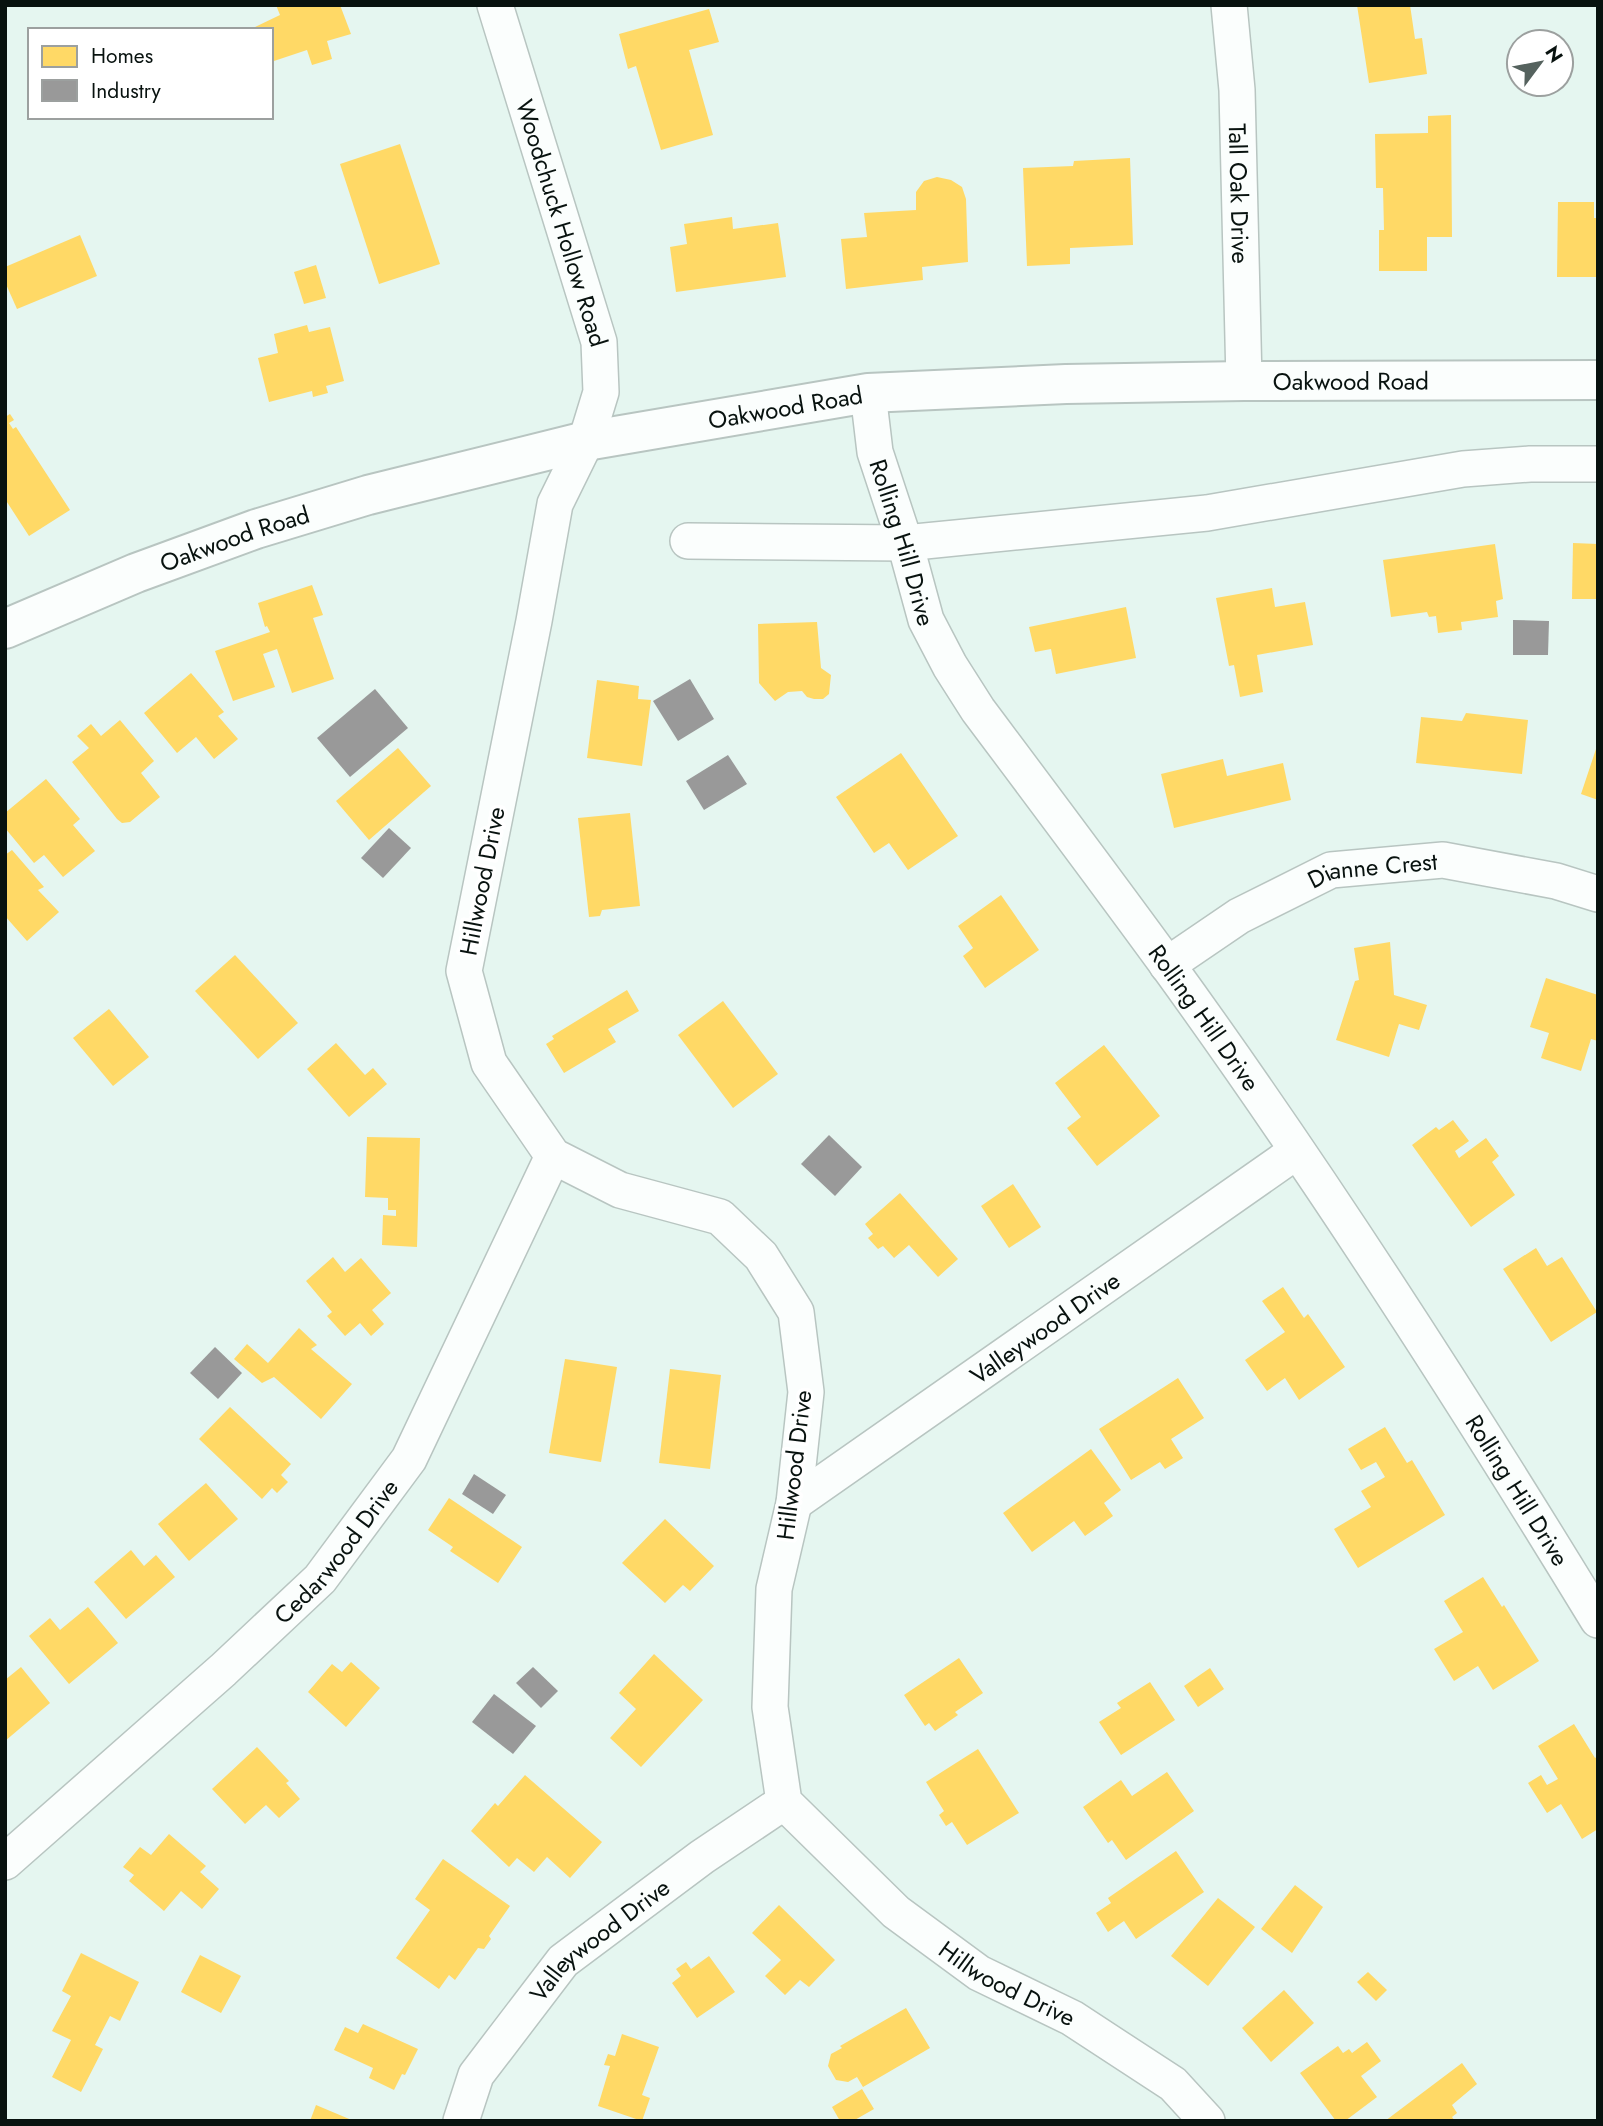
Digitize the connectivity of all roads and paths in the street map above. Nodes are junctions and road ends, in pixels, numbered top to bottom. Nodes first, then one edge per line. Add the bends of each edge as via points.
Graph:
1 (495, 5) edge
2 (1229, 5) edge
3 (1598, 380) edge
4 (1244, 381) junction
5 (868, 393) junction
6 (586, 442) junction
7 (1598, 464) edge
8 (688, 541) dead end
9 (905, 543) junction
10 (5, 628) edge
11 (1598, 894) edge
12 (1167, 965) junction
13 (1297, 1151) junction
14 (553, 1156) junction
15 (794, 1503) junction
16 (1598, 1620) edge
17 (784, 1802) junction
18 (5, 1862) edge
19 (461, 2121) edge
20 (1207, 2121) edge

1 - 6 street, Woodchuck Hollow Road via 598,342 601,392
2 - 4 street, Tall Oak Drive via 1237,90
3 - 4 main road, Oakwood Road
4 - 5 main road, Oakwood Road
5 - 6 main road, Oakwood Road
5 - 9 street, Rolling Hill Drive via 875,452
6 - 10 main road, Oakwood Road via 368,495 256,529
6 - 14 street, Hillwood Drive via 555,504 464,971 489,1063
7 - 9 street via 1463,469 1207,513
8 - 9 street
9 - 12 street, Rolling Hill Drive via 926,620 950,666
11 - 12 street, Dianne Crest via 1556,880 1443,860 1331,870 1239,916
12 - 13 street, Rolling Hill Drive
13 - 15 street, Valleywood Drive
13 - 16 street, Rolling Hill Drive via 1484,1433
14 - 15 street, Hillwood Drive via 620,1189 720,1217 761,1256 796,1312 806,1392
14 - 18 street, Cedarwood Drive via 409,1459 320,1579
15 - 17 street, Hillwood Drive via 774,1589 770,1707
17 - 19 street, Valleywood Drive via 563,1961 476,2075
17 - 20 street, Hillwood Drive via 896,1912 979,1973 1072,2018 1173,2084

